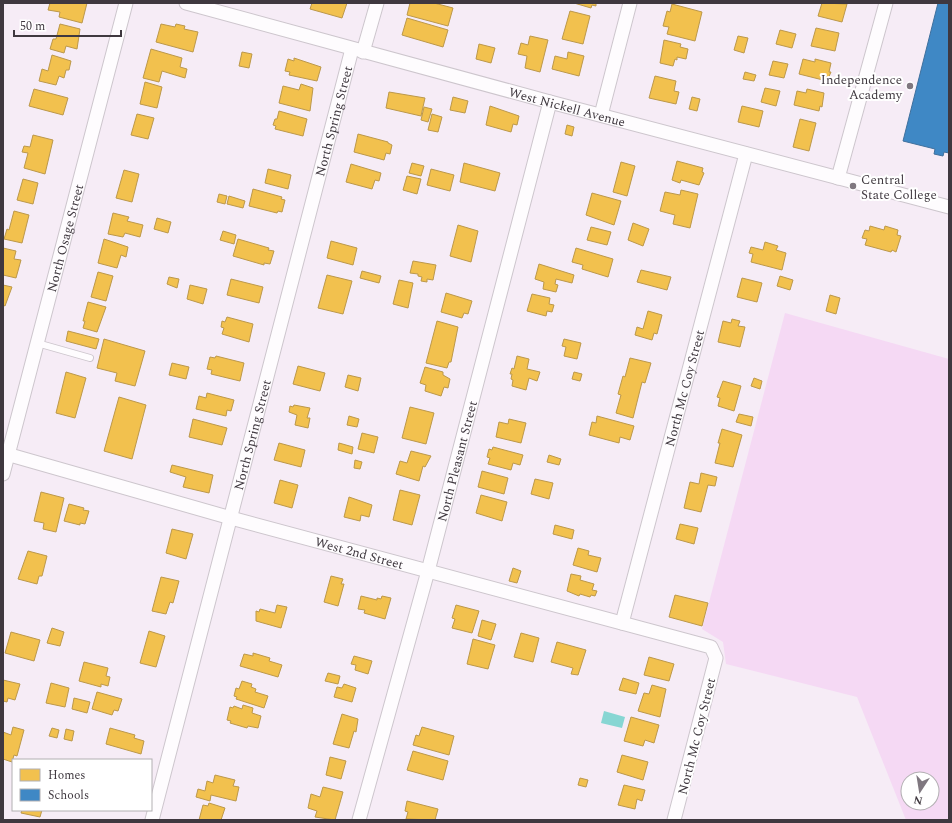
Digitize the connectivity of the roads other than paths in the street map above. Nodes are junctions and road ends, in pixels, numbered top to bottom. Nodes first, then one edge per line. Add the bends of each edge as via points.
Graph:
1 (126, 3) edge
2 (186, 3) edge
3 (377, 3) edge
4 (630, 3) edge
5 (886, 3) edge
6 (357, 50) junction
7 (550, 102) junction
8 (601, 115) junction
9 (746, 154) junction
10 (838, 178) junction
11 (949, 207) edge
12 (37, 343) junction
13 (90, 358) dead end
14 (6, 454) edge
15 (3, 474) edge
16 (231, 518) junction
17 (428, 571) junction
18 (622, 623) junction
19 (714, 653) joint
20 (152, 820) edge
21 (359, 820) edge
22 (674, 820) edge

1 - 12 street, North Osage Street
2 - 6 street, West Nickell Avenue
3 - 6 street, North Spring Street
4 - 8 street
5 - 10 street
6 - 7 street, West Nickell Avenue
6 - 16 street, North Spring Street
7 - 8 street, West Nickell Avenue
7 - 17 street, North Pleasant Street
8 - 9 street, West Nickell Avenue
9 - 10 street, West Nickell Avenue
9 - 18 street, North Mc Coy Street
10 - 11 street, West Nickell Avenue
12 - 13 lane
12 - 14 street, North Osage Street
14 - 15 street, North Osage Street
14 - 16 street, West 2nd Street
16 - 17 street, West 2nd Street
16 - 20 street, North Spring Street
17 - 18 street, West 2nd Street
17 - 21 street, North Pleasant Street
18 - 19 street, West 2nd Street via 702,644 711,648
19 - 22 street, North Mc Coy Street via 716,658

